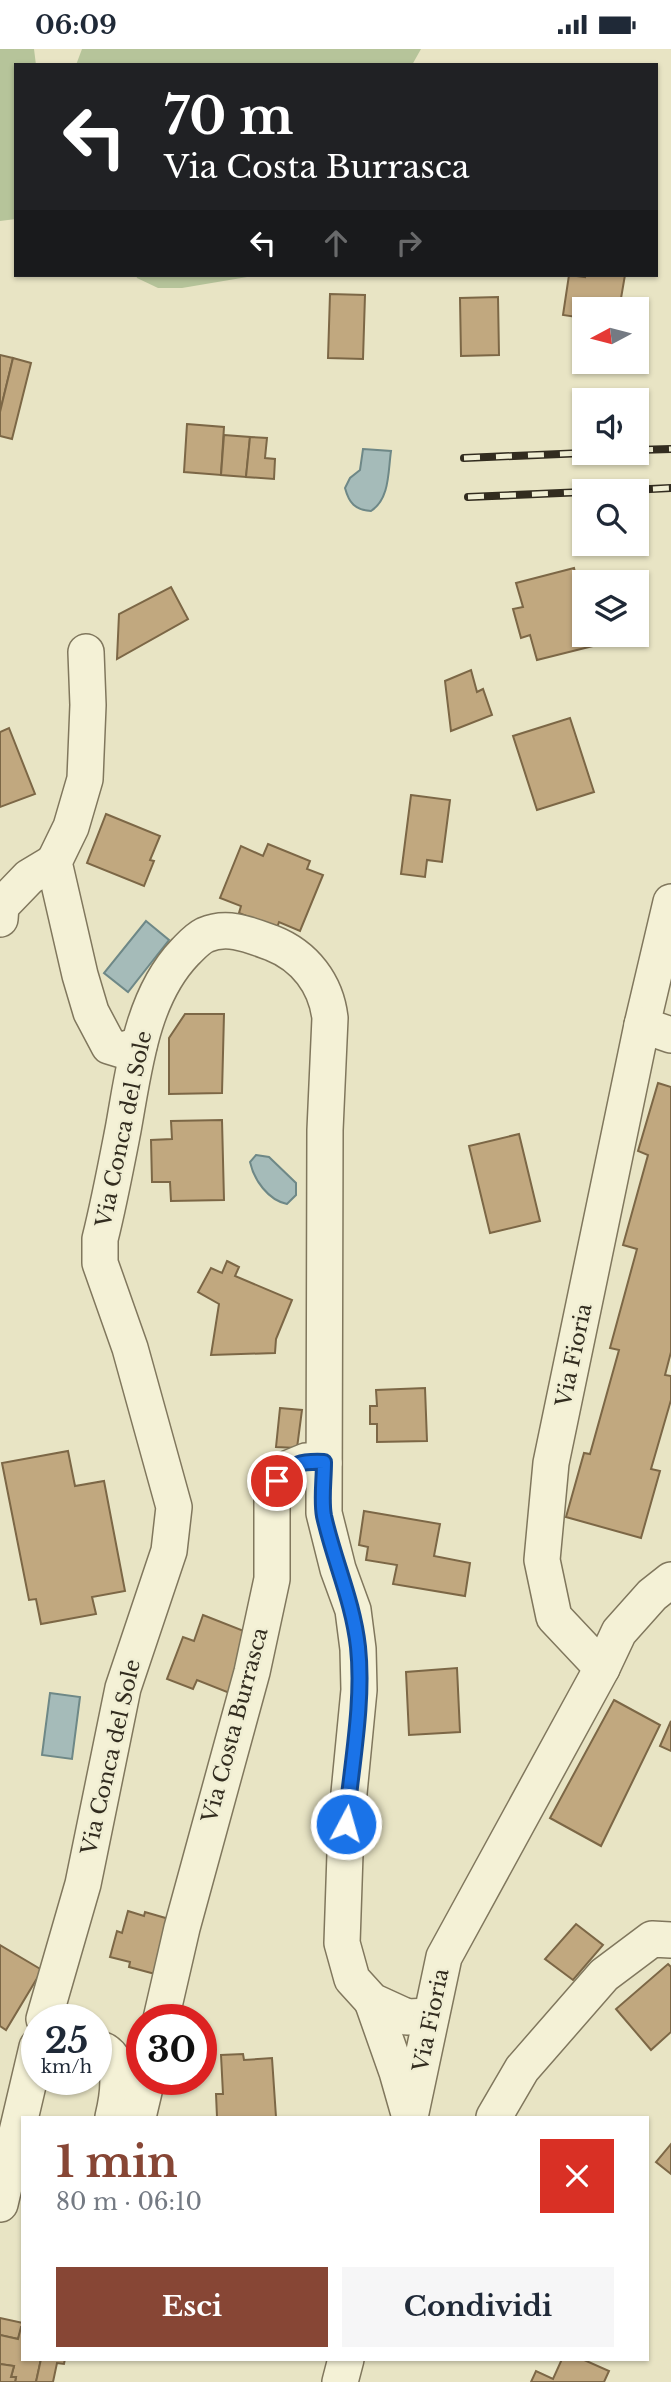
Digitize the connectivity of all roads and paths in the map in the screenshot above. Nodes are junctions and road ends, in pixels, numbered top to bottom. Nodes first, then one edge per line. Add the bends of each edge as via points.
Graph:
1 (86, 652) dead end
2 (54, 862) junction
3 (671, 902) edge
4 (0, 919) edge
5 (657, 1030) edge
6 (139, 1045) junction
7 (324, 1462) junction
8 (671, 1580) edge
9 (602, 1668) junction
10 (671, 1940) edge
11 (372, 2001) junction
12 (48, 2004) edge
13 (164, 2004) edge
14 (432, 2016) junction
15 (112, 2056) edge
16 (26, 2095) edge
17 (143, 2095) edge
18 (113, 2116) edge
19 (138, 2116) edge
20 (410, 2116) edge
21 (410, 2116) edge
22 (495, 2116) edge
23 (0, 2204) edge
24 (345, 2361) edge
25 (340, 2382) edge

1 - 2 street via 85,779 71,827
2 - 4 street via 29,877 1,906
2 - 6 street via 92,1012 109,1046 122,1050
3 - 5 street, Via Fioria via 657,960
5 - 9 street, Via Fioria via 551,1463 542,1560 554,1617
6 - 7 street, Via Conca del Sole via 156,993 173,964 205,935 241,932 281,947 323,986 330,1019
6 - 12 street, Via Conca del Sole via 100,1239 100,1263 130,1348 174,1507 169,1551 123,1688 83,1884
7 - 11 street, Via Conca del Sole via 324,1513 353,1610 358,1649 342,1943 352,1979
7 - 13 street, Via Costa Burrasca via 306,1461 289,1468 277,1481 272,1501 272,1579 261,1632
8 - 9 street, Via Fioria via 619,1632
9 - 14 street, Via Fioria via 444,1957
10 - 22 street via 652,1939 604,1975 522,2069
11 - 14 street, Via Conca del Sole via 407,2017
11 - 20 street, Via Conca del Sole
14 - 21 street, Via Fioria
15 - 18 street via 118,2073
16 - 23 street
17 - 19 street
24 - 25 street

